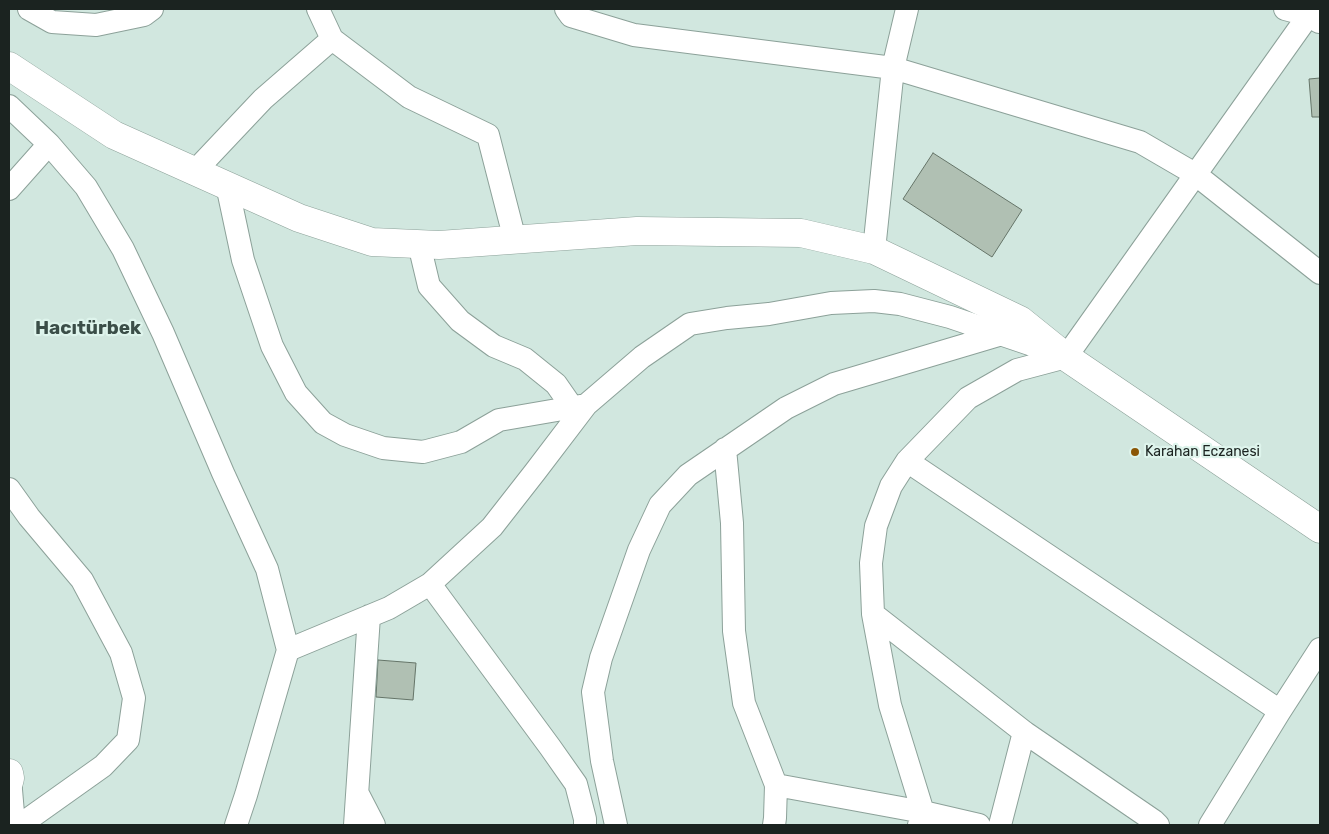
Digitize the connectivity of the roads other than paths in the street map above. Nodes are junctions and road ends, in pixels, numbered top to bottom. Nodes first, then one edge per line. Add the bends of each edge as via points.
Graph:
1 (29, 9) edge
2 (152, 9) edge
3 (318, 9) edge
4 (566, 9) edge
5 (907, 9) edge
6 (1285, 9) edge
7 (1314, 15) edge
8 (332, 39) junction
9 (9, 66) edge
10 (893, 68) junction
11 (9, 106) edge
12 (49, 144) junction
13 (195, 171) junction
14 (1195, 174) junction
15 (227, 185) junction
16 (9, 189) edge
17 (516, 240) junction
18 (419, 244) junction
19 (874, 250) junction
20 (1320, 273) edge
21 (1002, 334) junction
22 (1066, 357) junction
23 (579, 406) junction
24 (725, 450) junction
25 (907, 461) junction
26 (9, 489) edge
27 (1320, 529) edge
28 (430, 584) junction
29 (873, 614) junction
30 (369, 616) junction
31 (1320, 649) edge
32 (288, 650) junction
33 (1280, 711) junction
34 (1024, 732) junction
35 (9, 778) edge
36 (776, 786) junction
37 (358, 794) junction
38 (921, 819) edge
39 (14, 825) edge
40 (20, 825) edge
41 (236, 825) edge
42 (355, 825) edge
43 (374, 825) edge
44 (584, 825) edge
45 (616, 825) edge
46 (774, 825) edge
47 (979, 825) edge
48 (1000, 825) edge
49 (1158, 825) edge
50 (1210, 825) edge

1 - 2 street via 52,22 96,25 144,15
3 - 8 street
4 - 10 street via 571,16 634,35
5 - 10 street
6 - 7 street
7 - 14 street
8 - 13 street via 263,99
8 - 17 street via 409,97 488,135
9 - 13 main road via 114,134
10 - 14 street via 1140,142
10 - 19 street
11 - 12 street
12 - 16 street
12 - 32 street via 86,187 123,249 159,324 267,569
13 - 15 main road
14 - 20 street
14 - 22 street
15 - 18 main road via 300,218 372,242
15 - 23 street via 243,260 272,346 296,392 323,423 345,435 383,448 423,452 461,442 499,420
17 - 18 main road
17 - 19 main road via 638,231 801,233
18 - 23 street via 429,286 460,321 494,346 525,359
19 - 22 main road via 1020,320
21 - 22 street
21 - 23 street via 917,308 874,301 831,303 690,324
21 - 24 street via 834,384 786,408
22 - 25 street via 1017,370 968,398
22 - 27 main road
23 - 28 street via 535,472 492,527
24 - 36 street via 732,522 734,631 744,703
24 - 45 street via 688,474 660,505 639,550 601,658 593,692 602,761
25 - 29 street via 891,486 876,526 871,564
25 - 33 street
26 - 40 street via 82,580 121,653 134,698 128,740 103,766
28 - 30 street
28 - 44 street via 576,784
29 - 34 street
29 - 38 street via 890,705
30 - 32 street
30 - 37 street
31 - 33 street
32 - 41 street
33 - 50 street
34 - 48 street
34 - 49 street
35 - 39 street
36 - 38 street
36 - 46 street
37 - 42 street
37 - 43 street
38 - 47 street

